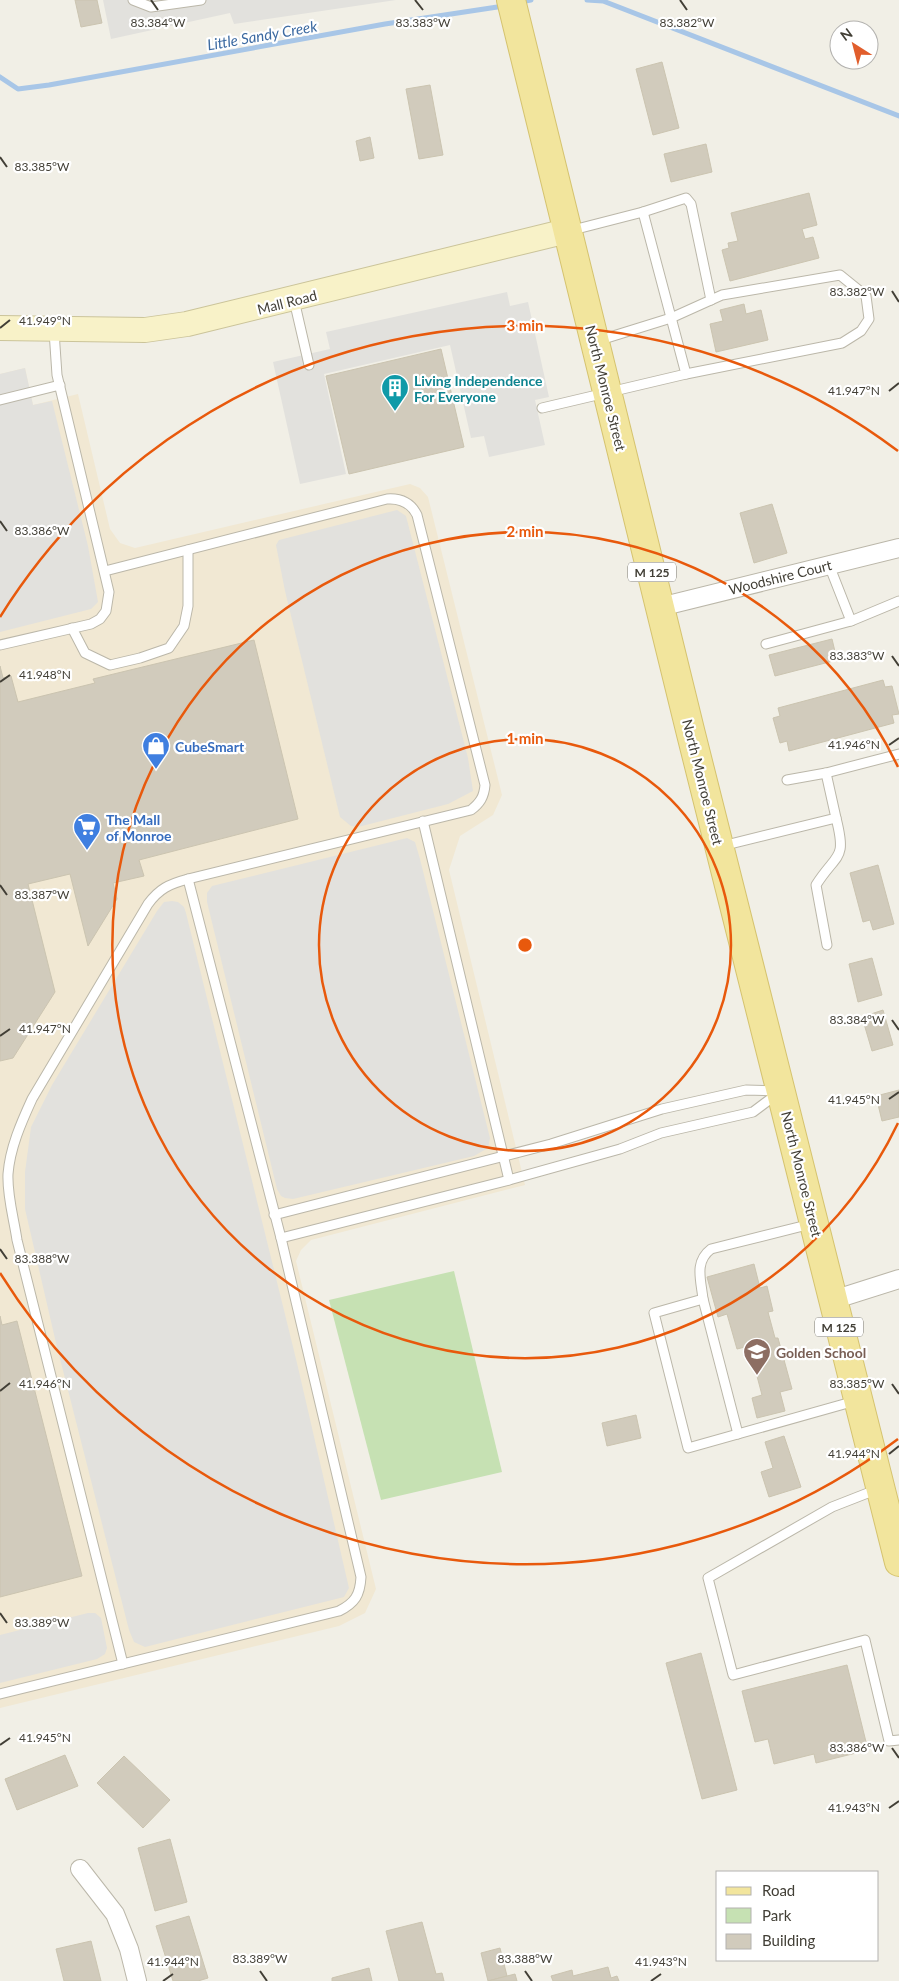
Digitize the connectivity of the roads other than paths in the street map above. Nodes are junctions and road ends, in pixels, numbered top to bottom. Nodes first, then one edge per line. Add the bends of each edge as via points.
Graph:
1 (133, 0) edge
2 (201, 0) edge
3 (511, 0) edge
4 (643, 212) junction
5 (567, 232) junction
6 (294, 300) junction
7 (711, 300) junction
8 (671, 318) junction
9 (0, 328) edge
10 (54, 328) junction
11 (595, 342) junction
12 (309, 365) dead end
13 (686, 374) junction
14 (60, 385) junction
15 (607, 392) junction
16 (0, 400) edge
17 (542, 408) dead end
18 (899, 548) edge
19 (188, 550) junction
20 (829, 565) junction
21 (104, 571) junction
22 (899, 601) edge
23 (660, 607) junction
24 (851, 622) junction
25 (72, 628) junction
26 (766, 644) dead end
27 (0, 645) edge
28 (899, 754) edge
29 (826, 773) junction
30 (787, 780) dead end
31 (836, 818) junction
32 (422, 821) junction
33 (719, 846) junction
34 (188, 879) junction
35 (827, 946) dead end
36 (781, 1091) junction
37 (504, 1156) junction
38 (509, 1180) junction
39 (274, 1215) junction
40 (814, 1224) junction
41 (281, 1238) junction
42 (899, 1279) edge
43 (703, 1299) junction
44 (833, 1300) junction
45 (858, 1400) junction
46 (738, 1434) junction
47 (880, 1488) junction
48 (899, 1562) edge
49 (123, 1664) junction
50 (0, 1694) edge
51 (899, 1740) edge
52 (80, 1869) dead end
53 (137, 1981) edge

1 - 2 lane via 151,7
3 - 5 main road, North Monroe Street / M 125
4 - 5 lane
4 - 7 lane via 686,198 691,204
4 - 8 lane
5 - 6 street, Mall Road
5 - 11 main road, North Monroe Street / M 125
6 - 10 street, Mall Road via 145,330
6 - 12 lane
7 - 8 lane
7 - 13 lane via 722,295 840,275 866,296 869,319 861,331 842,343
8 - 11 lane
8 - 13 lane
9 - 10 street, Mall Road
10 - 14 lane via 54,352
11 - 15 main road, North Monroe Street / M 125
13 - 15 lane
14 - 16 lane
14 - 21 lane
15 - 17 lane
15 - 23 main road, North Monroe Street / M 125
18 - 20 street, Woodshire Court
19 - 21 lane
19 - 25 lane via 190,584 184,626 168,648 110,664 85,653
19 - 32 lane via 387,499 403,500 414,509 485,785 481,801 470,810
20 - 23 street, Woodshire Court
20 - 24 lane
21 - 25 lane via 109,592 106,611 91,624
22 - 24 lane
23 - 33 main road, North Monroe Street / M 125
24 - 26 lane
25 - 27 lane
28 - 29 lane
29 - 30 lane
29 - 31 lane
31 - 33 lane
31 - 35 lane via 842,841 839,856 816,885
32 - 34 lane
32 - 37 lane
33 - 36 main road, North Monroe Street / M 125
34 - 39 lane
34 - 49 lane via 168,884 148,904 32,1099 14,1141 8,1174 18,1240
36 - 37 lane via 746,1090 671,1107
36 - 38 lane via 752,1112 661,1133 620,1149
36 - 40 main road, North Monroe Street / M 125
37 - 38 lane
37 - 39 lane
38 - 41 lane
39 - 41 lane
40 - 43 lane via 711,1249 699,1266
40 - 44 main road, North Monroe Street / M 125
41 - 49 lane via 361,1577 360,1590 350,1606 339,1611
42 - 44 street
43 - 46 lane
43 - 46 lane via 654,1313 688,1448
44 - 45 main road, North Monroe Street / M 125
45 - 46 lane
45 - 47 main road, North Monroe Street / M 125
47 - 48 main road, North Monroe Street / M 125
47 - 51 lane via 832,1506 708,1578 733,1676 865,1640 889,1741
49 - 50 lane
52 - 53 street via 115,1914

